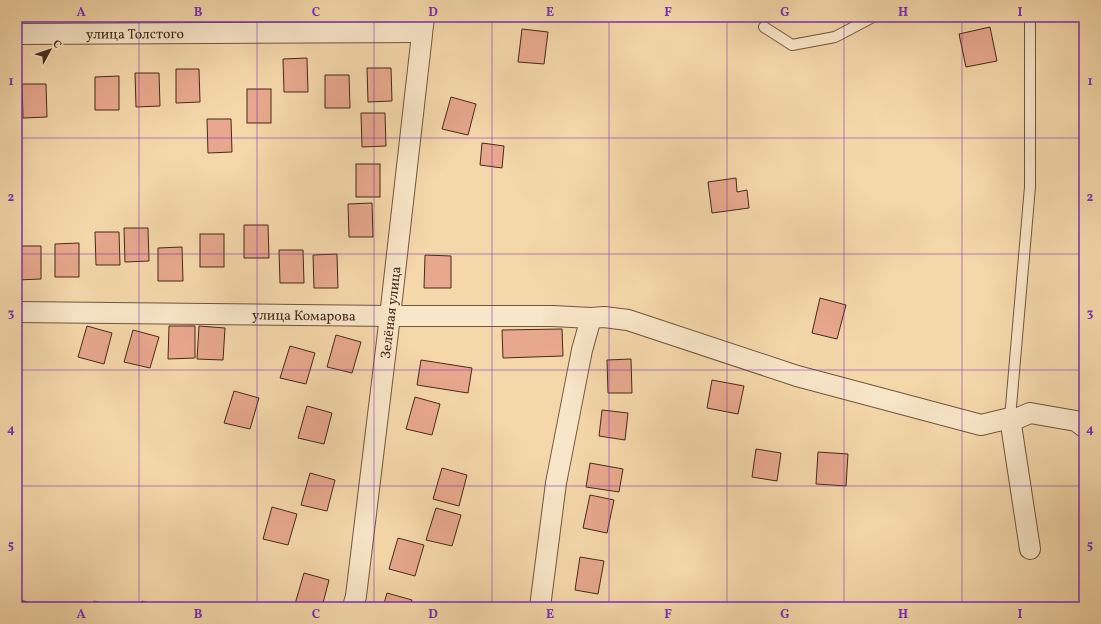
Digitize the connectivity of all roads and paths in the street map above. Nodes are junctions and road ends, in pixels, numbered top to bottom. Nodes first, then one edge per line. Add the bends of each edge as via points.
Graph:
1 (873, 17) edge
2 (1030, 17) edge
3 (423, 25) edge
4 (764, 27) dead end
5 (17, 34) edge
6 (17, 312) edge
7 (390, 316) junction
8 (591, 318) junction
9 (1010, 418) junction
10 (1084, 427) edge
11 (1030, 549) dead end
12 (353, 607) edge
13 (540, 607) edge

1 - 4 lane via 835,36 792,44
2 - 9 lane via 1030,187
3 - 5 street, улица Толстого
3 - 7 street, Зелёная улица
6 - 7 street, улица Комарова
7 - 8 street, улица Комарова
7 - 12 street, Зелёная улица
8 - 9 street, улица Комарова via 628,320 796,376 981,425
8 - 13 street via 582,350 556,482
9 - 10 street, улица Комарова via 1016,419 1030,413 1076,421
9 - 11 street

